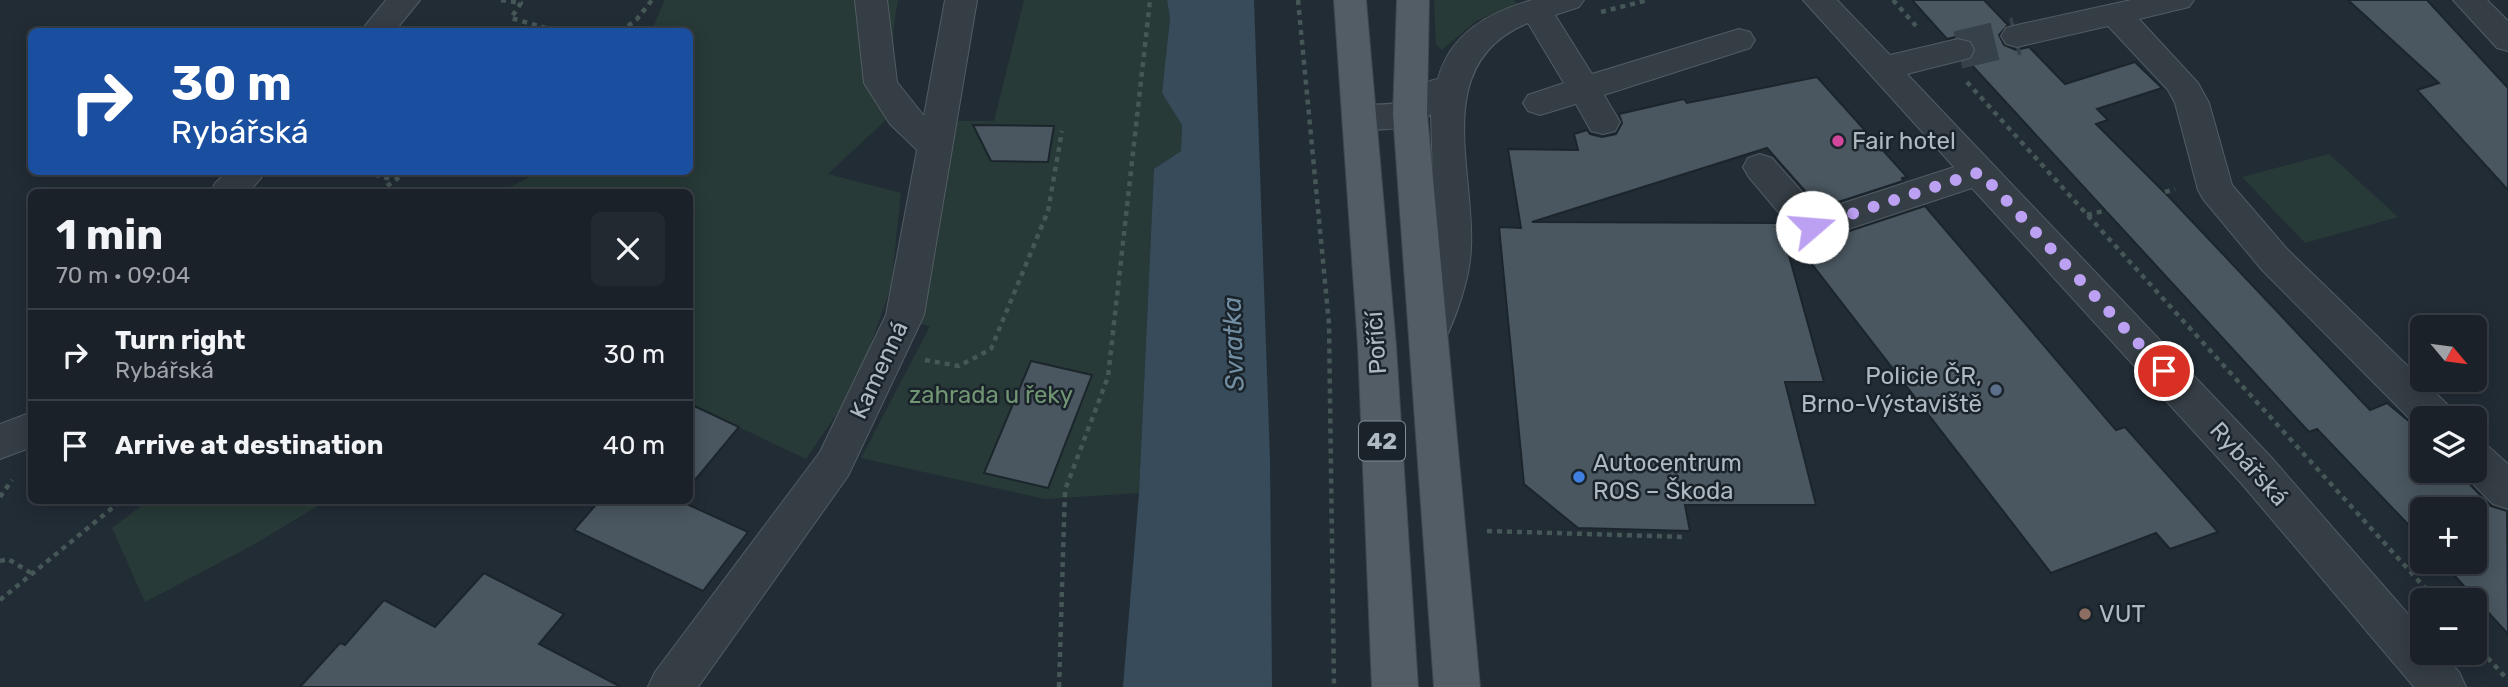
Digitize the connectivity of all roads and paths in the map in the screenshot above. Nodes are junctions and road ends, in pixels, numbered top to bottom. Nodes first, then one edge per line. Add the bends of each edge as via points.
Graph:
1 (404, 0) edge
2 (501, 0) edge
3 (652, 0) edge
4 (872, 0) edge
5 (961, 0) edge
6 (1150, 0) edge
7 (1298, 0) edge
8 (1350, 0) edge
9 (1413, 0) edge
10 (1568, 0) edge
11 (1648, 0) edge
12 (1819, 0) edge
13 (1893, 0) edge
14 (2178, 0) edge
15 (2469, 0) edge
16 (1535, 11) junction
17 (1599, 13) dead end
18 (2116, 15) junction
19 (380, 28) edge
20 (546, 28) edge
21 (625, 28) edge
22 (2017, 36) tunnel mouth
23 (1739, 40) dead end
24 (2508, 40) edge
25 (1950, 52) junction
26 (1885, 68) junction
27 (1453, 74) junction
28 (1585, 89) junction
29 (1540, 103) dead end
30 (1410, 114) junction
31 (1360, 116) junction
32 (1603, 122) dead end
33 (1062, 131) dead end
34 (935, 147) junction
35 (1760, 167) dead end
36 (1980, 172) junction
37 (245, 175) edge
38 (376, 175) edge
39 (402, 175) edge
40 (394, 180) junction
41 (231, 189) edge
42 (383, 189) edge
43 (2107, 210) dead end
44 (2087, 215) junction
45 (1428, 337) junction
46 (923, 360) dead end
47 (2423, 406) edge
48 (28, 431) edge
49 (0, 442) edge
50 (2487, 471) edge
51 (2508, 491) edge
52 (117, 504) edge
53 (1485, 531) dead end
54 (1686, 537) dead end
55 (0, 561) edge
56 (31, 573) junction
57 (2425, 588) edge
58 (0, 600) edge
59 (2487, 657) edge
60 (2508, 667) edge
61 (2499, 670) junction
62 (2508, 680) edge
63 (671, 687) edge
64 (1059, 687) edge
65 (1334, 687) edge
66 (1395, 687) edge
67 (1457, 687) edge
68 (2443, 687) edge

1 - 19 street
2 - 20 path via 521,3 511,18
3 - 21 path
4 - 34 street via 881,83 902,115
5 - 34 street, Kamenná
6 - 64 path via 1108,377 1065,490
7 - 65 path via 1329,324
8 - 31 main road, Poříčí / 42
9 - 30 main road, 42
10 - 16 street
11 - 17 path
12 - 26 street, Rybářská
13 - 25 path
14 - 18 street
15 - 24 street
16 - 27 street via 1488,30
16 - 28 street
18 - 22 street
18 - 47 street via 2181,83 2192,103 2216,190 2275,260
23 - 28 street
25 - 26 street
25 - 44 path
26 - 36 street, Rybářská
27 - 30 street
27 - 45 street via 1447,114 1453,250
28 - 29 street
28 - 32 street
30 - 31 street
30 - 45 main road, 42
31 - 66 main road, Poříčí / 42
33 - 46 path via 1048,211 991,349 959,366
34 - 63 street, Kamenná via 905,315 834,464
35 - 36 street via 1812,227
36 - 68 street, Rybářská via 2256,470
37 - 41 street
38 - 40 path
39 - 40 path
40 - 42 path
43 - 44 path
44 - 57 path
45 - 67 main road, 42
48 - 49 street
50 - 51 street
52 - 56 path
53 - 54 path
55 - 56 path via 8,559
56 - 58 path
59 - 61 path
60 - 61 path
61 - 62 path

